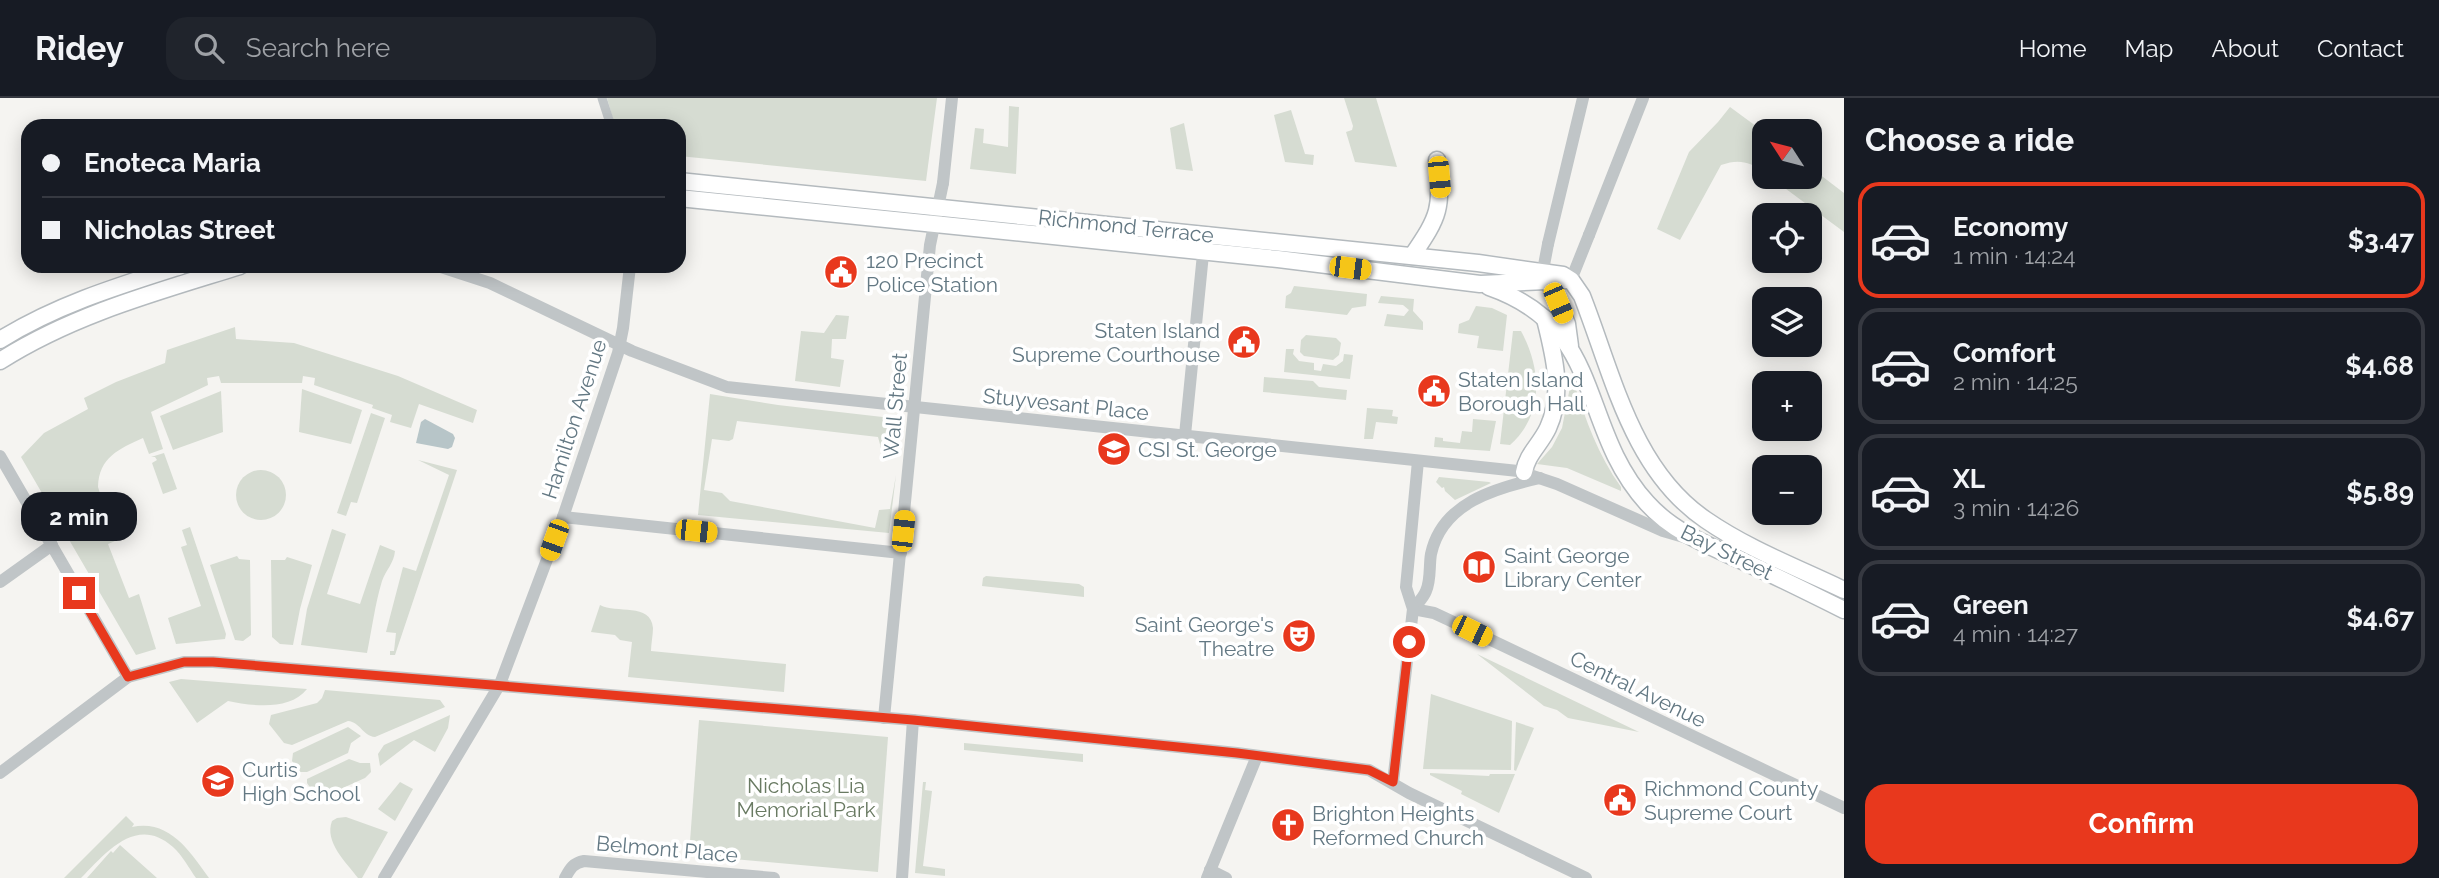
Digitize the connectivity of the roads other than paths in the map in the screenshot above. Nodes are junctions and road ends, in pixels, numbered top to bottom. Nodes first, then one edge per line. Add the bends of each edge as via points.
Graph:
1 (602, 98) edge
2 (952, 98) edge
3 (1583, 98) edge
4 (1643, 98) edge
5 (609, 119) edge
6 (1437, 160) dead end
7 (686, 182) edge
8 (686, 199) edge
9 (938, 207) junction
10 (935, 224) junction
11 (1206, 234) junction
12 (1204, 252) junction
13 (1412, 256) junction
14 (160, 273) edge
15 (218, 273) edge
16 (458, 273) edge
17 (629, 273) edge
18 (1547, 276) junction
19 (1571, 280) junction
20 (1480, 284) junction
21 (1544, 316) junction
22 (0, 340) edge
23 (620, 345) junction
24 (1571, 348) junction
25 (0, 361) edge
26 (915, 407) junction
27 (1185, 435) junction
28 (0, 456) edge
29 (1418, 461) junction
30 (1524, 472) junction
31 (1541, 478) junction
32 (563, 517) junction
33 (1701, 542) junction
34 (52, 545) junction
35 (901, 553) junction
36 (0, 582) edge
37 (1844, 590) edge
38 (1413, 609) junction
39 (1844, 610) edge
40 (128, 677) junction
41 (500, 684) junction
42 (884, 718) junction
43 (913, 720) junction
44 (1257, 756) junction
45 (0, 773) edge
46 (1393, 782) junction
47 (1844, 808) edge
48 (654, 873) edge
49 (1208, 874) edge
50 (384, 878) edge
51 (565, 878) edge
52 (774, 878) edge
53 (901, 878) edge
54 (1226, 878) edge
55 (1586, 878) edge

1 - 5 street
2 - 9 street, Wall Street, bridge
3 - 18 street, bridge via 1548,244
4 - 19 street, bridge
6 - 13 main road via 1438,209
7 - 9 main road, Richmond Terrace
8 - 10 main road, Richmond Terrace
9 - 10 street, Wall Street
9 - 11 main road, Richmond Terrace
10 - 12 main road, Richmond Terrace
10 - 26 street, Wall Street
11 - 12 street
11 - 13 main road, Richmond Terrace
12 - 20 main road, Richmond Terrace
12 - 27 street
13 - 18 main road, Richmond Terrace
14 - 22 main road via 80,300
15 - 25 main road via 91,314
16 - 23 street, Stuyvesant Place
17 - 23 street, Hamilton Avenue
18 - 19 main road, Richmond Terrace via 1563,275
18 - 20 main road
18 - 24 main road via 1567,324
19 - 37 main road, Bay Street via 1583,296 1635,434 1663,481 1716,526
20 - 21 main road, Bay Street via 1518,299
21 - 24 main road, Bay Street
21 - 30 main road via 1556,366 1555,403 1547,430 1526,460
23 - 26 street, Stuyvesant Place via 734,388
23 - 32 street, Hamilton Avenue
24 - 33 main road, Bay Street via 1628,478 1657,513
26 - 27 street, Stuyvesant Place
26 - 35 street, Wall Street
27 - 29 street, Stuyvesant Place
28 - 34 street
29 - 30 street, Stuyvesant Place
29 - 38 street via 1406,587
30 - 31 street, Stuyvesant Place
31 - 33 street, Stuyvesant Place via 1663,531
31 - 38 street via 1468,503 1446,520 1432,549 1426,591
32 - 35 street
32 - 41 street, Hamilton Avenue
33 - 39 main road, Bay Street
34 - 36 street
34 - 40 street
35 - 42 street, Wall Street
38 - 46 street
38 - 47 street, Central Avenue via 1434,613
40 - 41 street via 184,662 213,662
40 - 45 street
41 - 42 street
41 - 50 street, Hamilton Avenue
42 - 43 street
43 - 44 street
43 - 53 street
44 - 46 street via 1369,770
44 - 49 street
46 - 55 street
48 - 51 street, Belmont Place via 584,861 570,868
48 - 52 street, Belmont Place
49 - 54 street

